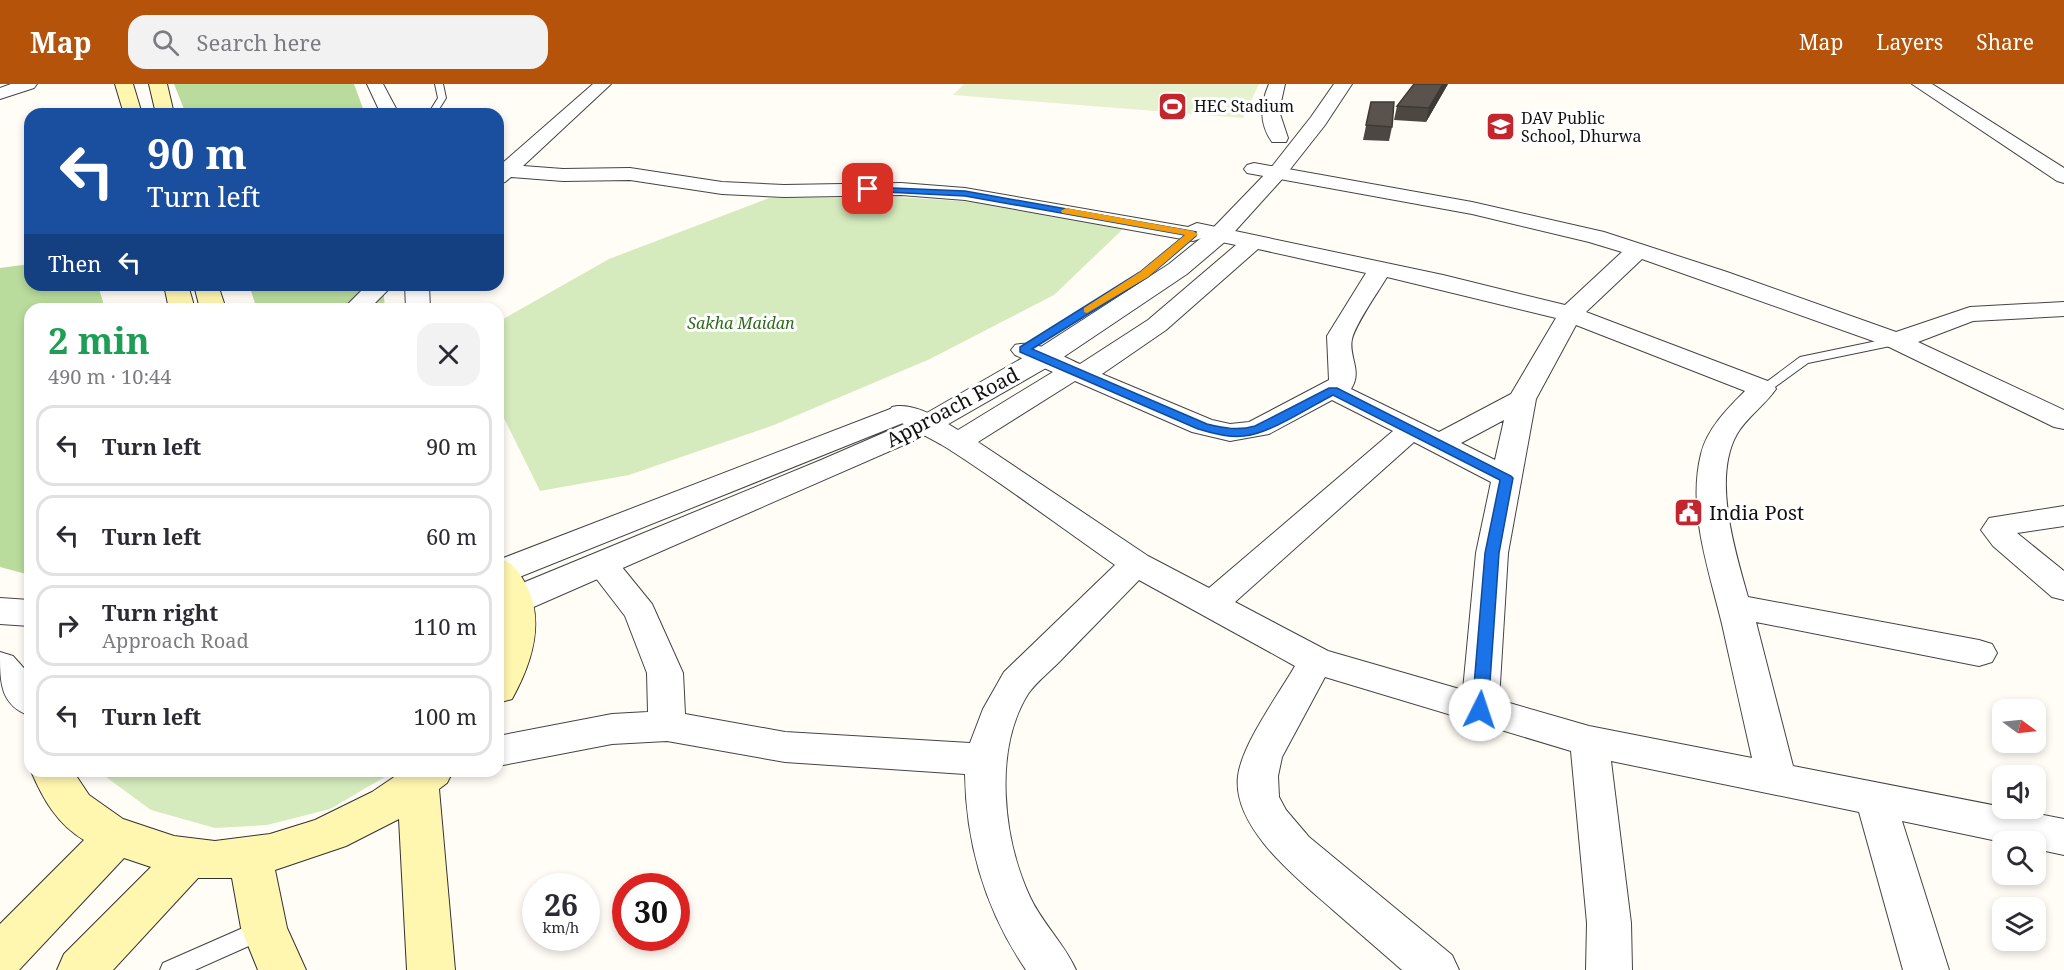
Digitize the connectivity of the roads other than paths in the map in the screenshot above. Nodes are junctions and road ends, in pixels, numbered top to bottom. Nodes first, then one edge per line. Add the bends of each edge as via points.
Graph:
1 (7, 84) edge
2 (28, 84) edge
3 (124, 84) edge
4 (158, 84) edge
5 (375, 84) edge
6 (439, 84) edge
7 (603, 84) edge
8 (1277, 84) edge
9 (1322, 84) edge
10 (1342, 84) edge
11 (1920, 84) edge
12 (0, 87) edge
13 (0, 94) edge
14 (131, 108) edge
15 (164, 108) edge
16 (387, 108) edge
17 (436, 108) edge
18 (1279, 138) junction
19 (1266, 171) junction
20 (504, 173) edge
21 (504, 175) edge
22 (2064, 177) edge
23 (1203, 233) junction
24 (1252, 242) junction
25 (1638, 250) junction
26 (1380, 269) junction
27 (374, 291) edge
28 (362, 303) edge
29 (2064, 309) edge
30 (1570, 314) junction
31 (1896, 341) junction
32 (1034, 354) junction
33 (1077, 373) junction
34 (1763, 389) junction
35 (1333, 390) junction
36 (1522, 399) junction
37 (2064, 422) edge
38 (929, 427) junction
39 (1411, 430) junction
40 (1438, 444) junction
41 (1506, 478) junction
42 (2064, 516) edge
43 (601, 564) junction
44 (1136, 564) junction
45 (505, 581) edge
46 (2064, 589) edge
47 (1211, 605) junction
48 (1734, 606) junction
49 (0, 611) edge
50 (24, 613) edge
51 (1979, 653) dead end
52 (1316, 660) junction
53 (0, 666) edge
54 (504, 676) edge
55 (24, 694) edge
56 (1480, 710) junction
57 (668, 726) junction
58 (1589, 741) junction
59 (504, 750) edge
60 (986, 760) junction
61 (54, 777) edge
62 (425, 778) edge
63 (1777, 779) junction
64 (1875, 798) junction
65 (116, 837) junction
66 (2064, 837) edge
67 (190, 857) junction
68 (250, 857) junction
69 (264, 928) junction
70 (0, 957) edge
71 (81, 970) edge
72 (171, 970) edge
73 (282, 970) edge
74 (431, 970) edge
75 (1053, 970) edge
76 (1436, 970) edge
77 (1609, 970) edge
78 (1926, 970) edge

1 - 12 street
2 - 13 street
3 - 14 main road
4 - 15 main road
5 - 16 street
6 - 17 lane via 442,98
7 - 20 street
8 - 18 street via 1269,118
9 - 18 street, Approach Road
10 - 19 street, Approach Road via 1318,121
11 - 22 street
18 - 19 street, Approach Road
19 - 23 street, Approach Road
19 - 25 street via 1472,208
21 - 23 street via 630,174 743,189 939,191
23 - 24 street
23 - 32 street, Approach Road via 1178,269
24 - 26 street
24 - 33 street via 1157,325
25 - 30 street
25 - 31 street
26 - 30 street
26 - 35 street via 1340,336 1338,347 1344,378
27 - 28 street
29 - 31 street via 1970,314
30 - 34 street
30 - 36 street
31 - 34 lane via 1804,360
31 - 37 street
32 - 33 street
32 - 38 street, Approach Road
33 - 35 street via 1202,426 1236,433 1259,428
33 - 38 street
34 - 48 street via 1721,439 1711,476 1718,540
35 - 39 street
36 - 40 street
36 - 41 street
38 - 43 street, Approach Road
38 - 44 street
38 - 45 street, Approach Road
39 - 40 street
39 - 47 street
40 - 41 street
41 - 56 street via 1492,553
42 - 46 street via 2000,525 1997,530
43 - 45 street, Approach Road
43 - 57 street via 640,612 665,673
44 - 47 street
44 - 60 street via 1017,682 1005,701
45 - 54 main road via 519,634
47 - 52 street
48 - 51 street
48 - 63 street
49 - 50 street
52 - 56 street
52 - 76 street via 1263,756 1258,796 1271,822 1294,850
53 - 55 street
56 - 58 street
57 - 59 street via 612,729
57 - 60 street via 785,747
58 - 63 street
58 - 77 street via 1609,923
60 - 75 street via 987,806 1010,900 1032,942
61 - 65 main road via 58,790 81,816
62 - 68 main road via 368,816 308,841
62 - 74 main road
63 - 64 street
64 - 66 street
64 - 78 street
65 - 67 main road
65 - 70 main road
67 - 68 main road
67 - 71 main road
68 - 69 main road
69 - 72 lane
69 - 73 main road

